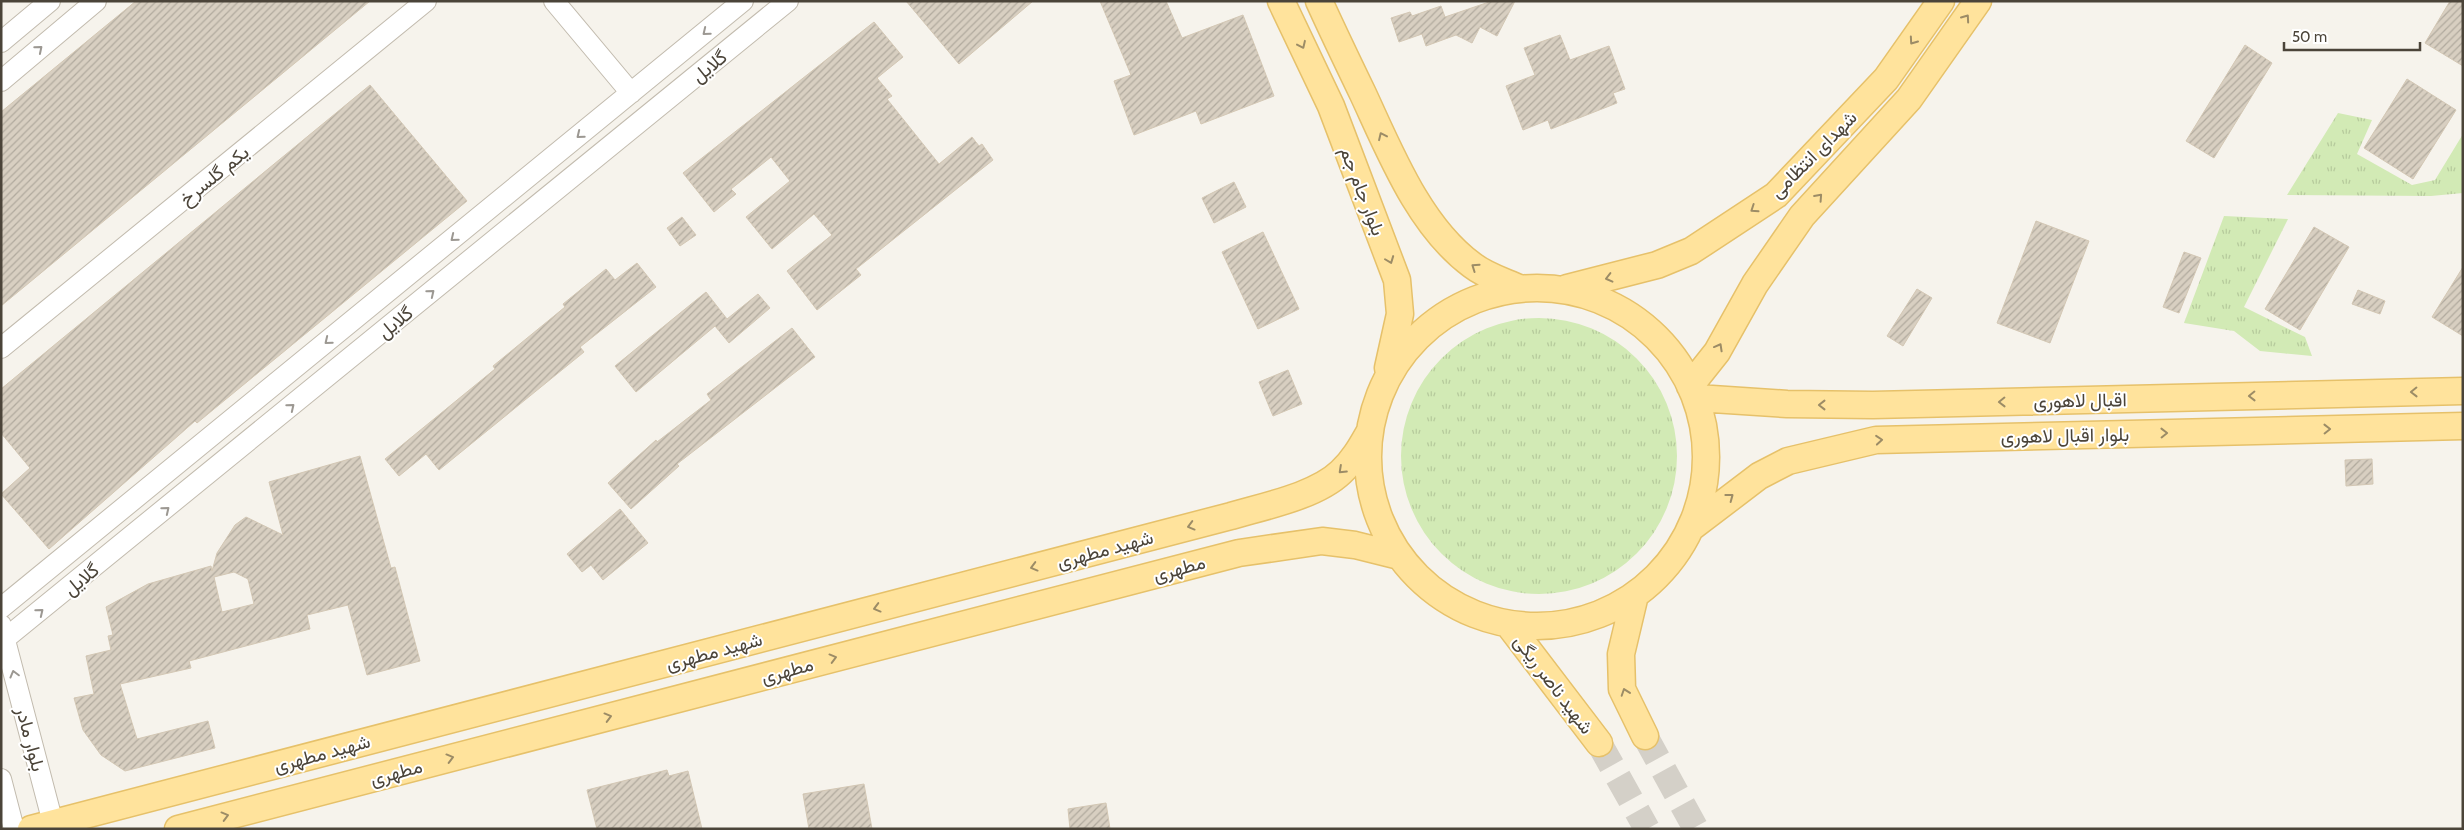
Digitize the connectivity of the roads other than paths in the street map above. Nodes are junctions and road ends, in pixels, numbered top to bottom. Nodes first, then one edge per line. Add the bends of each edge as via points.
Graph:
1 (50, 1) edge
2 (96, 1) edge
3 (426, 1) edge
4 (554, 1) edge
5 (743, 1) edge
6 (788, 1) edge
7 (1281, 1) edge
8 (1319, 1) edge
9 (1941, 1) edge
10 (1978, 1) edge
11 (1, 42) edge
12 (1, 81) edge
13 (631, 93) junction
14 (1519, 288) junction
15 (1564, 289) junction
16 (1, 348) edge
17 (1382, 388) junction
18 (2463, 390) edge
19 (1694, 392) junction
20 (2463, 426) edge
21 (1370, 431) junction
22 (1692, 527) junction
23 (1400, 556) junction
24 (1635, 595) junction
25 (1, 608) edge
26 (1508, 624) junction
27 (3, 636) edge
28 (1645, 736) tunnel mouth
29 (1598, 743) tunnel mouth
30 (1, 779) edge
31 (45, 827) edge
32 (14, 829) edge
33 (178, 829) edge

1 - 11 street
12 -> 2 street
3 - 16 street, یکم گلسرخ
4 - 13 street
5 -> 13 street, گلایل
27 -> 6 street, گلایل
7 -> 17 main road, بلوار جام جم via 1330,106 1397,280 1400,314
14 -> 8 main road, بلوار جام جم via 1471,265 1429,220 1392,158
9 -> 15 main road, شهدای انتظامی via 1886,79 1776,195 1691,251 1639,270
19 -> 10 main road, شهدای انتظامی via 1755,284 1802,216 1910,99
13 -> 25 street, گلایل
14 - 15 main road
14 - 17 main road via 1476,299 1437,320 1405,351
15 - 19 main road via 1606,301 1644,324 1675,357
17 - 21 main road
18 -> 19 main road, اقبال لاهوری via 1873,405 1787,404
19 - 22 main road via 1706,440 1704,484
22 -> 20 main road, بلوار اقبال لاهوری via 1759,476 1788,461 1876,440
21 - 23 main road via 1369,475 1379,517
21 -> 31 main road, شهید مطهری via 1356,455 1340,473 1303,495
22 - 24 main road via 1668,565
23 - 26 main road via 1429,588 1467,612
33 -> 23 main road, مطهری via 1239,553 1322,541
24 - 26 main road via 1596,616 1553,626
28 -> 24 main road via 1622,689 1621,654
26 - 29 main road, شهید ناصر ریگی
31 -> 27 street, بلوار مادر
30 - 32 street, بلوار مادر

